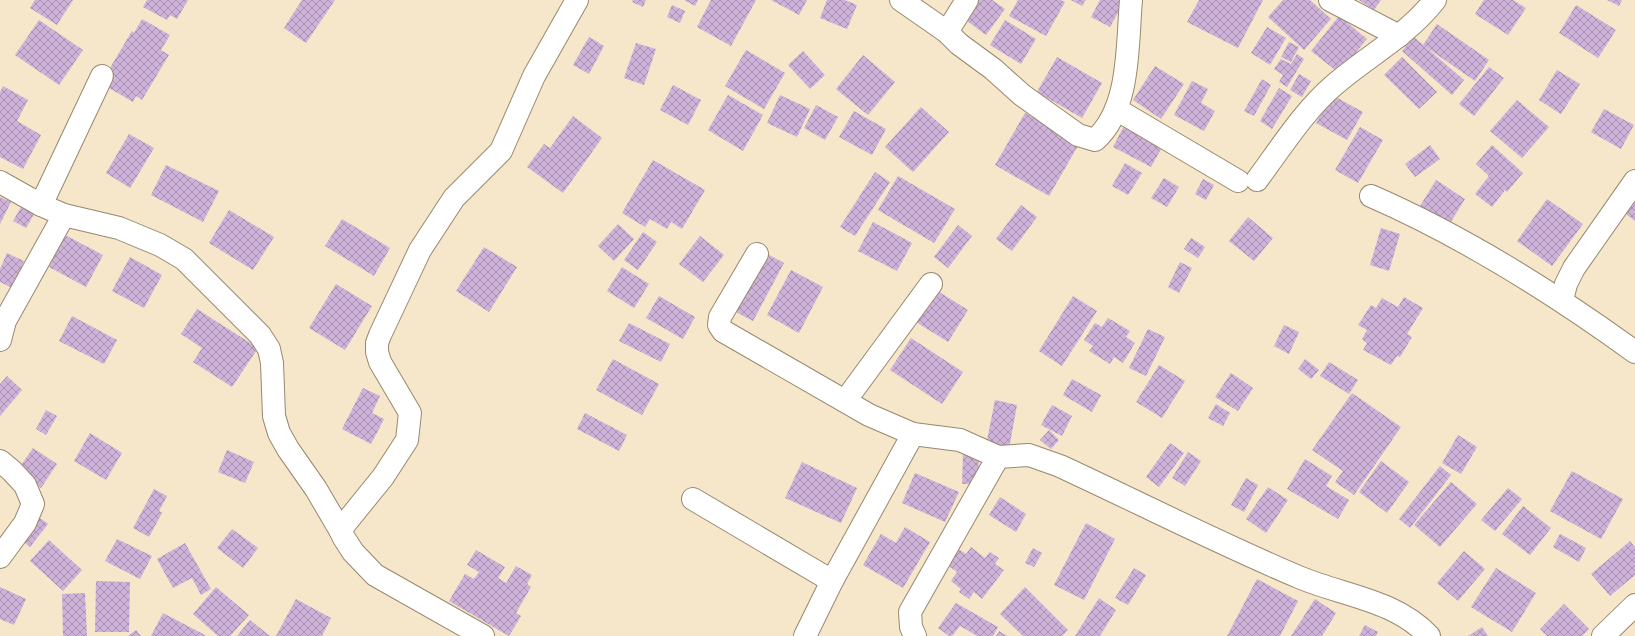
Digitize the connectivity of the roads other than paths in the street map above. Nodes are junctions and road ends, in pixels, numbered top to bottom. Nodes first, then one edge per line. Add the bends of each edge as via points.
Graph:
1 (577, 0) edge
2 (901, 0) edge
3 (967, 0) edge
4 (1131, 0) edge
5 (1330, 0) edge
6 (1435, 0) edge
7 (947, 32) junction
8 (1399, 36) junction
9 (102, 76) dead end
10 (1116, 109) junction
11 (1635, 181) edge
12 (0, 182) edge
13 (1371, 196) dead end
14 (41, 205) junction
15 (64, 215) junction
16 (757, 254) dead end
17 (931, 284) dead end
18 (1562, 300) junction
19 (0, 340) edge
20 (1635, 352) edge
21 (845, 401) junction
22 (913, 434) junction
23 (998, 457) junction
24 (0, 461) edge
25 (692, 499) dead end
26 (340, 530) junction
27 (0, 557) edge
28 (832, 581) junction
29 (1632, 612) edge
30 (483, 636) edge
31 (805, 636) edge
32 (915, 636) edge
33 (1429, 636) edge
34 (1602, 636) edge

1 - 26 street via 534,76 501,151 454,198 445,211 420,250 379,339 377,352 380,362 410,413 407,440 383,477
2 - 7 street
3 - 7 street
4 - 10 street via 1125,75
5 - 8 street
6 - 8 street
7 - 10 street via 1022,95 1078,135 1095,140 1103,133
8 - 10 street via 1328,91 1248,181
9 - 14 street
11 - 18 street via 1574,268
12 - 14 street
13 - 18 street via 1407,212 1497,260
14 - 15 street
15 - 19 street via 5,321
15 - 26 street via 119,228 160,245 184,259 260,335 270,349 274,416 279,433
16 - 21 street via 720,317 719,325 723,331
17 - 21 street
18 - 20 street
21 - 22 street via 869,415
22 - 23 street via 960,440
22 - 28 street
23 - 32 street via 910,612 911,627
23 - 33 street via 1029,454 1060,466 1303,578 1400,613 1420,626
24 - 27 street via 25,485 33,504 25,523
25 - 28 street
26 - 30 street via 353,552 375,575
28 - 31 street
29 - 34 street

